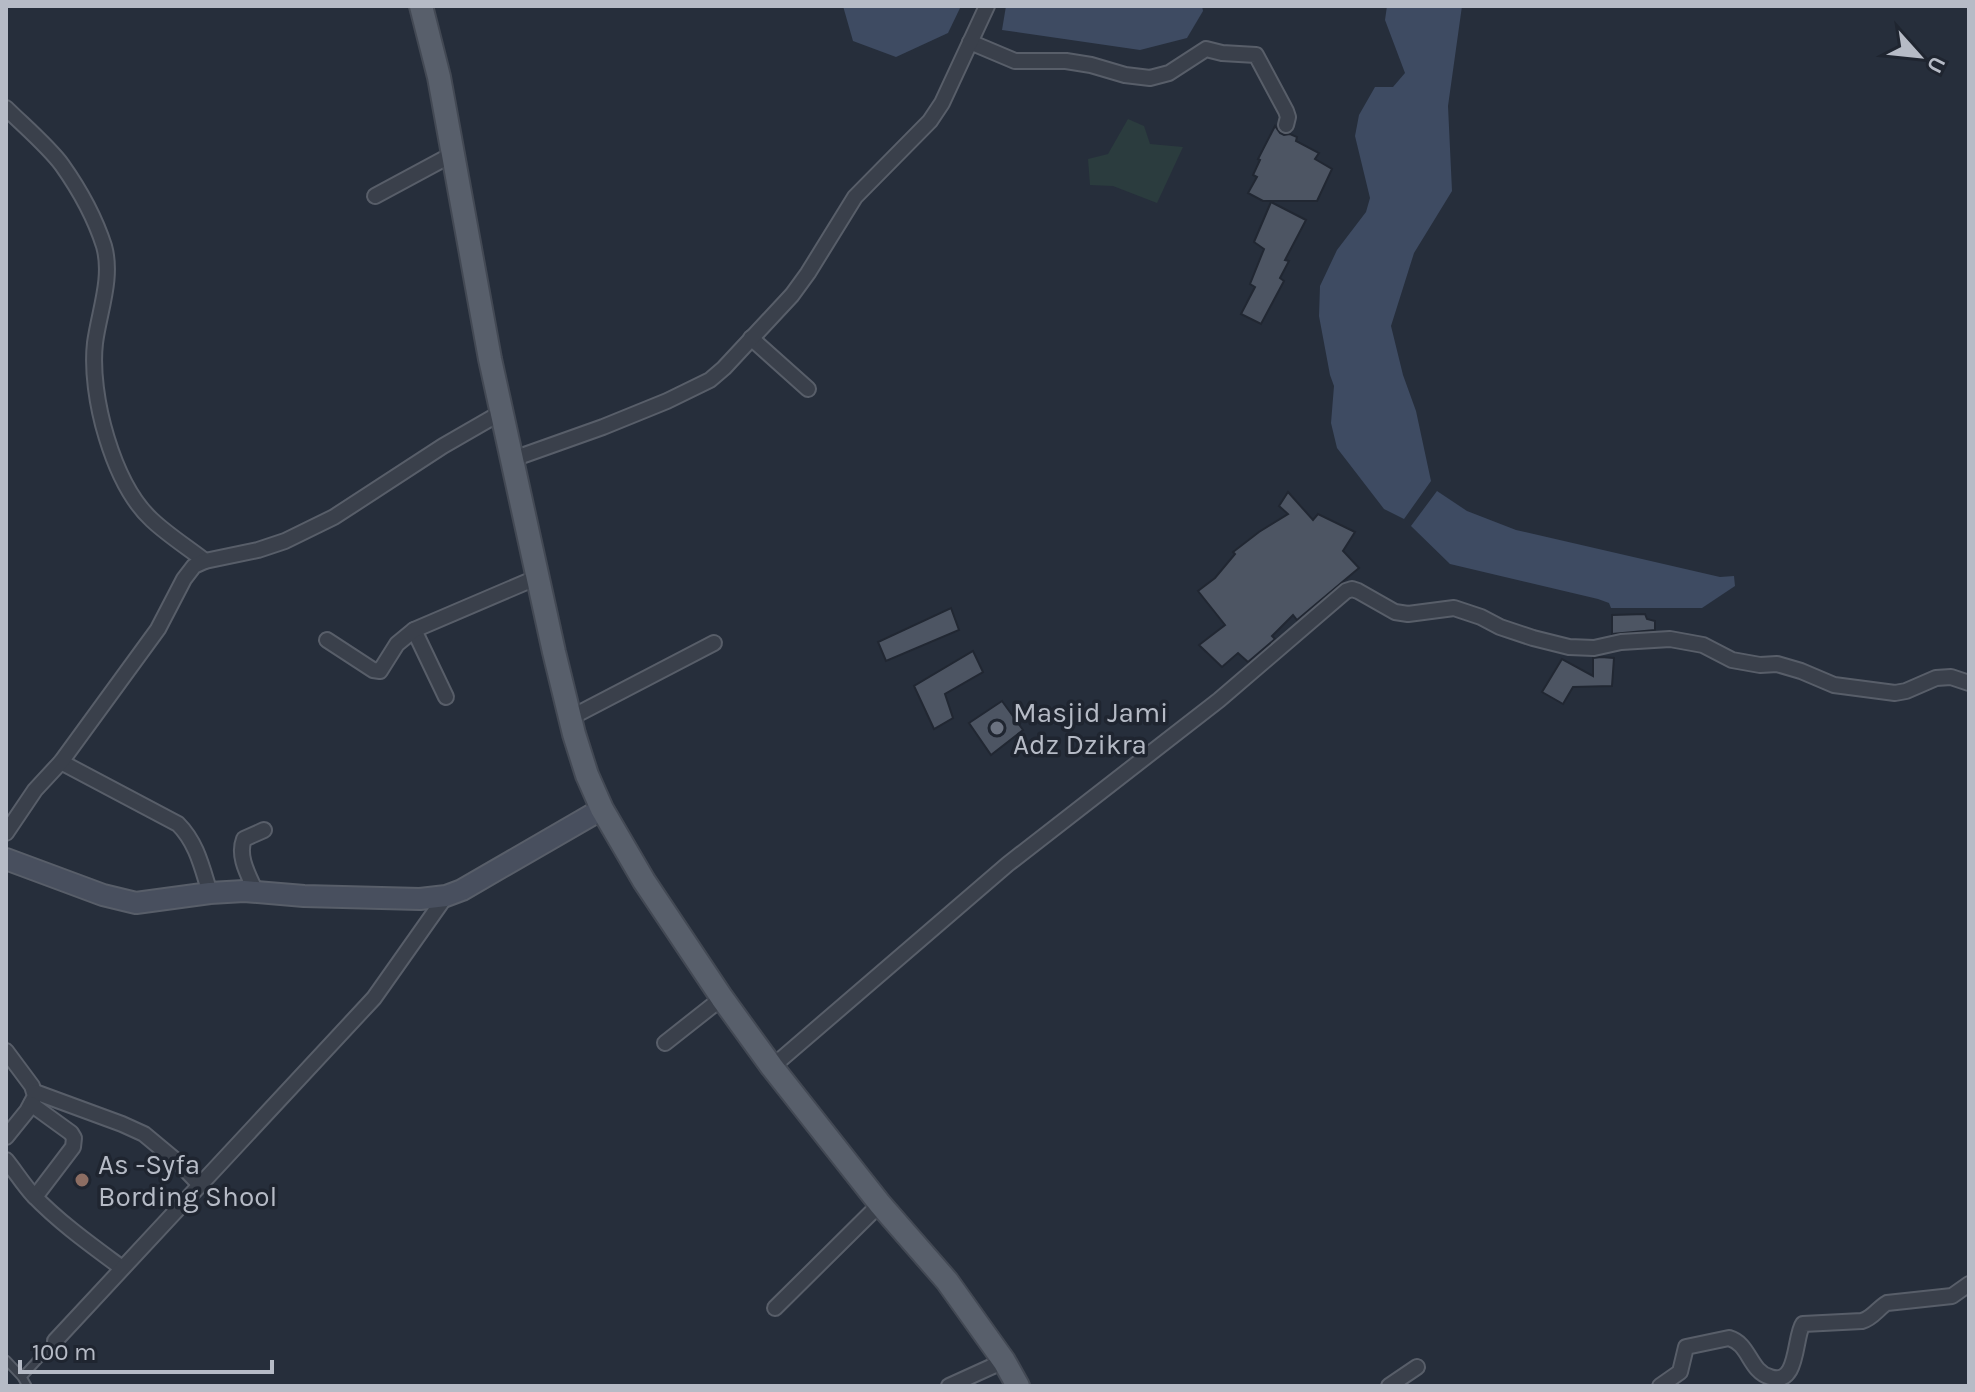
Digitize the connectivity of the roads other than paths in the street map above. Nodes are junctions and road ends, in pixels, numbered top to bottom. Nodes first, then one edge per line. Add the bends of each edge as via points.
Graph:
1 (421, 6) edge
2 (987, 6) edge
3 (974, 36) junction
4 (6, 108) edge
5 (1286, 125) dead end
6 (453, 154) junction
7 (375, 196) dead end
8 (751, 338) junction
9 (808, 389) dead end
10 (502, 412) junction
11 (513, 459) junction
12 (205, 561) junction
13 (538, 577) junction
14 (414, 630) junction
15 (327, 640) dead end
16 (714, 643) dead end
17 (1969, 683) edge
18 (446, 697) dead end
19 (570, 718) junction
20 (61, 762) junction
21 (602, 809) junction
22 (264, 830) dead end
23 (6, 833) edge
24 (6, 859) edge
25 (256, 892) junction
26 (210, 893) junction
27 (446, 896) junction
28 (722, 998) junction
29 (665, 1043) dead end
30 (6, 1051) edge
31 (772, 1067) junction
32 (33, 1098) junction
33 (6, 1137) edge
34 (6, 1160) edge
35 (200, 1185) junction
36 (35, 1197) junction
37 (880, 1204) junction
38 (122, 1268) junction
39 (1969, 1284) edge
40 (775, 1308) dead end
41 (55, 1341) joint
42 (6, 1360) edge
43 (1004, 1361) junction
44 (1417, 1367) dead end
45 (22, 1377) junction
46 (27, 1386) edge
47 (949, 1386) edge
48 (1018, 1386) edge
49 (1389, 1386) edge
50 (1660, 1386) edge

1 - 6 main road
2 - 3 street
3 - 5 street via 1015,61 1066,61 1150,78 1169,73 1206,49 1256,55 1286,111
3 - 8 street via 930,121 855,197 792,295
4 - 12 street via 61,163 105,249 94,369 117,469 150,519
6 - 7 street
6 - 10 main road
8 - 9 street
8 - 11 street via 710,380
10 - 11 main road
10 - 12 street via 322,523 258,550
11 - 13 main road
12 - 20 street via 190,569 158,629
13 - 14 street
13 - 19 main road
14 - 15 street via 397,644 380,671
14 - 18 street
16 - 19 street
17 - 31 street via 1936,678 1895,693 1834,685 1777,664 1732,660 1703,645 1670,639 1569,647 1454,608 1395,612 1352,589 1008,864
19 - 21 main road
20 - 23 street
20 - 26 street via 178,824 194,845
21 - 27 street
21 - 28 main road
22 - 25 street via 244,839 241,847
24 - 26 street via 122,901
25 - 26 street
25 - 27 street
27 - 35 street via 374,998
28 - 29 street
28 - 31 main road
30 - 32 street
31 - 37 main road
32 - 33 street
32 - 35 street via 144,1134
32 - 36 street via 74,1138 73,1147
34 - 36 street
35 - 38 street
36 - 38 street
37 - 40 street
37 - 43 main road via 947,1281
38 - 41 street
39 - 50 street via 1952,1296 1887,1303 1868,1320 1803,1324 1795,1359 1781,1378 1762,1373 1743,1346 1729,1338 1690,1345 1680,1372
41 - 45 lane
42 - 45 lane
43 - 47 street
43 - 48 main road
44 - 49 street
45 - 46 lane

